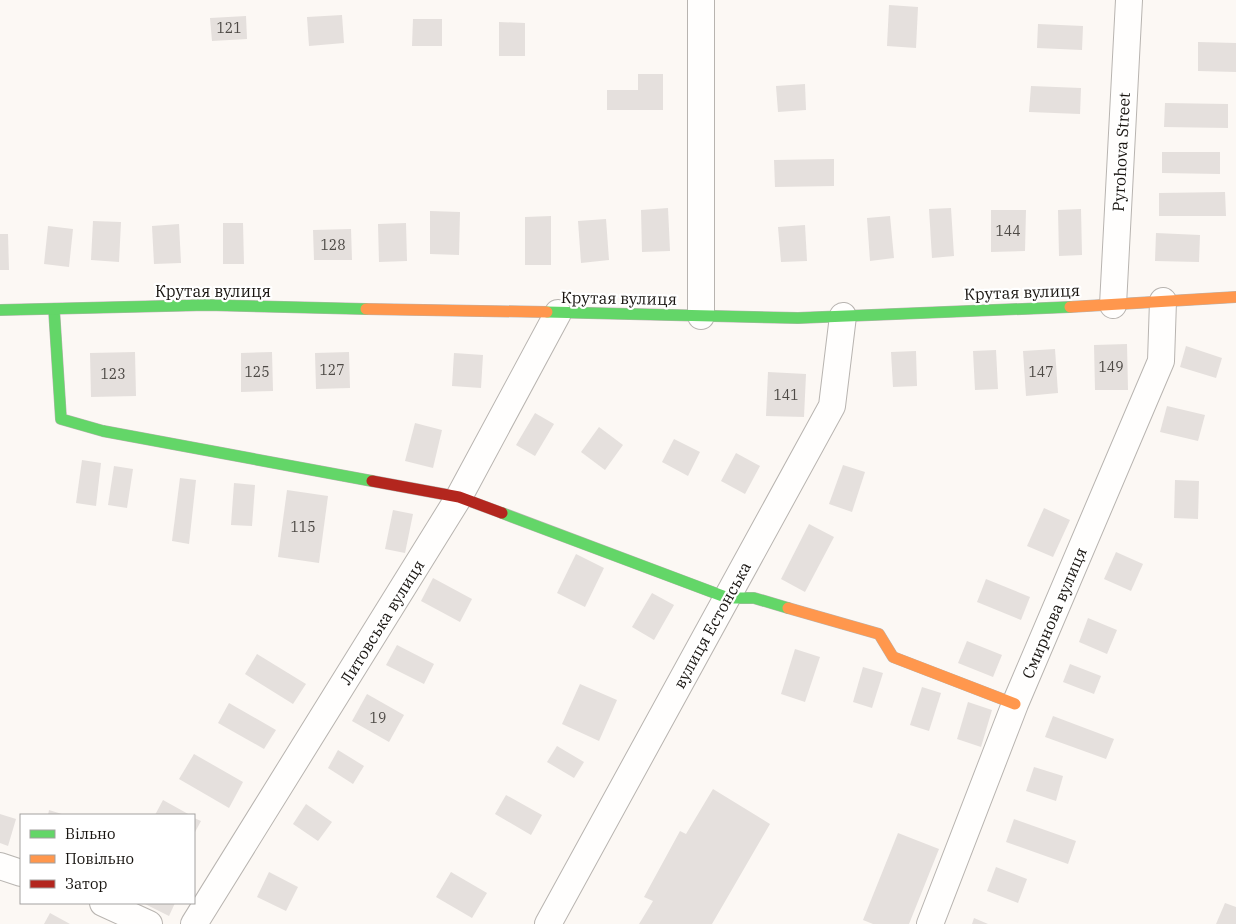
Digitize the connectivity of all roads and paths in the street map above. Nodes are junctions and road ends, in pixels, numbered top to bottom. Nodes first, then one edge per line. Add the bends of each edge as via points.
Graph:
1 (701, 0) edge
2 (1129, 0) edge
3 (1236, 297) edge
4 (1164, 301) junction
5 (1113, 305) junction
6 (54, 309) junction
7 (0, 310) edge
8 (558, 313) junction
9 (702, 316) junction
10 (843, 316) junction
11 (460, 497) junction
12 (728, 598) junction
13 (1015, 704) junction
14 (0, 866) edge
15 (20, 873) edge
16 (105, 904) edge
17 (150, 924) edge
18 (194, 924) edge
19 (548, 924) edge
20 (930, 924) edge

1 - 9 street
2 - 5 street, Pyrohova Street
3 - 4 street, Крутая вулиця
4 - 5 street, Крутая вулиця
4 - 13 street, Смирнова вулиця via 1161,361
5 - 10 street, Крутая вулиця
6 - 7 street, Крутая вулиця
6 - 8 street, Крутая вулиця via 207,305
6 - 11 street via 61,420 112,433
8 - 9 street, Крутая вулиця
8 - 11 street, Литовська вулиця
9 - 10 street, Крутая вулиця
10 - 12 street, вулиця Естонська via 832,406
11 - 12 street
11 - 18 street, Литовська вулиця
12 - 13 street via 754,598 879,634 893,657
12 - 19 street, вулиця Естонська
13 - 20 street, Смирнова вулиця
14 - 15 street
16 - 17 street

